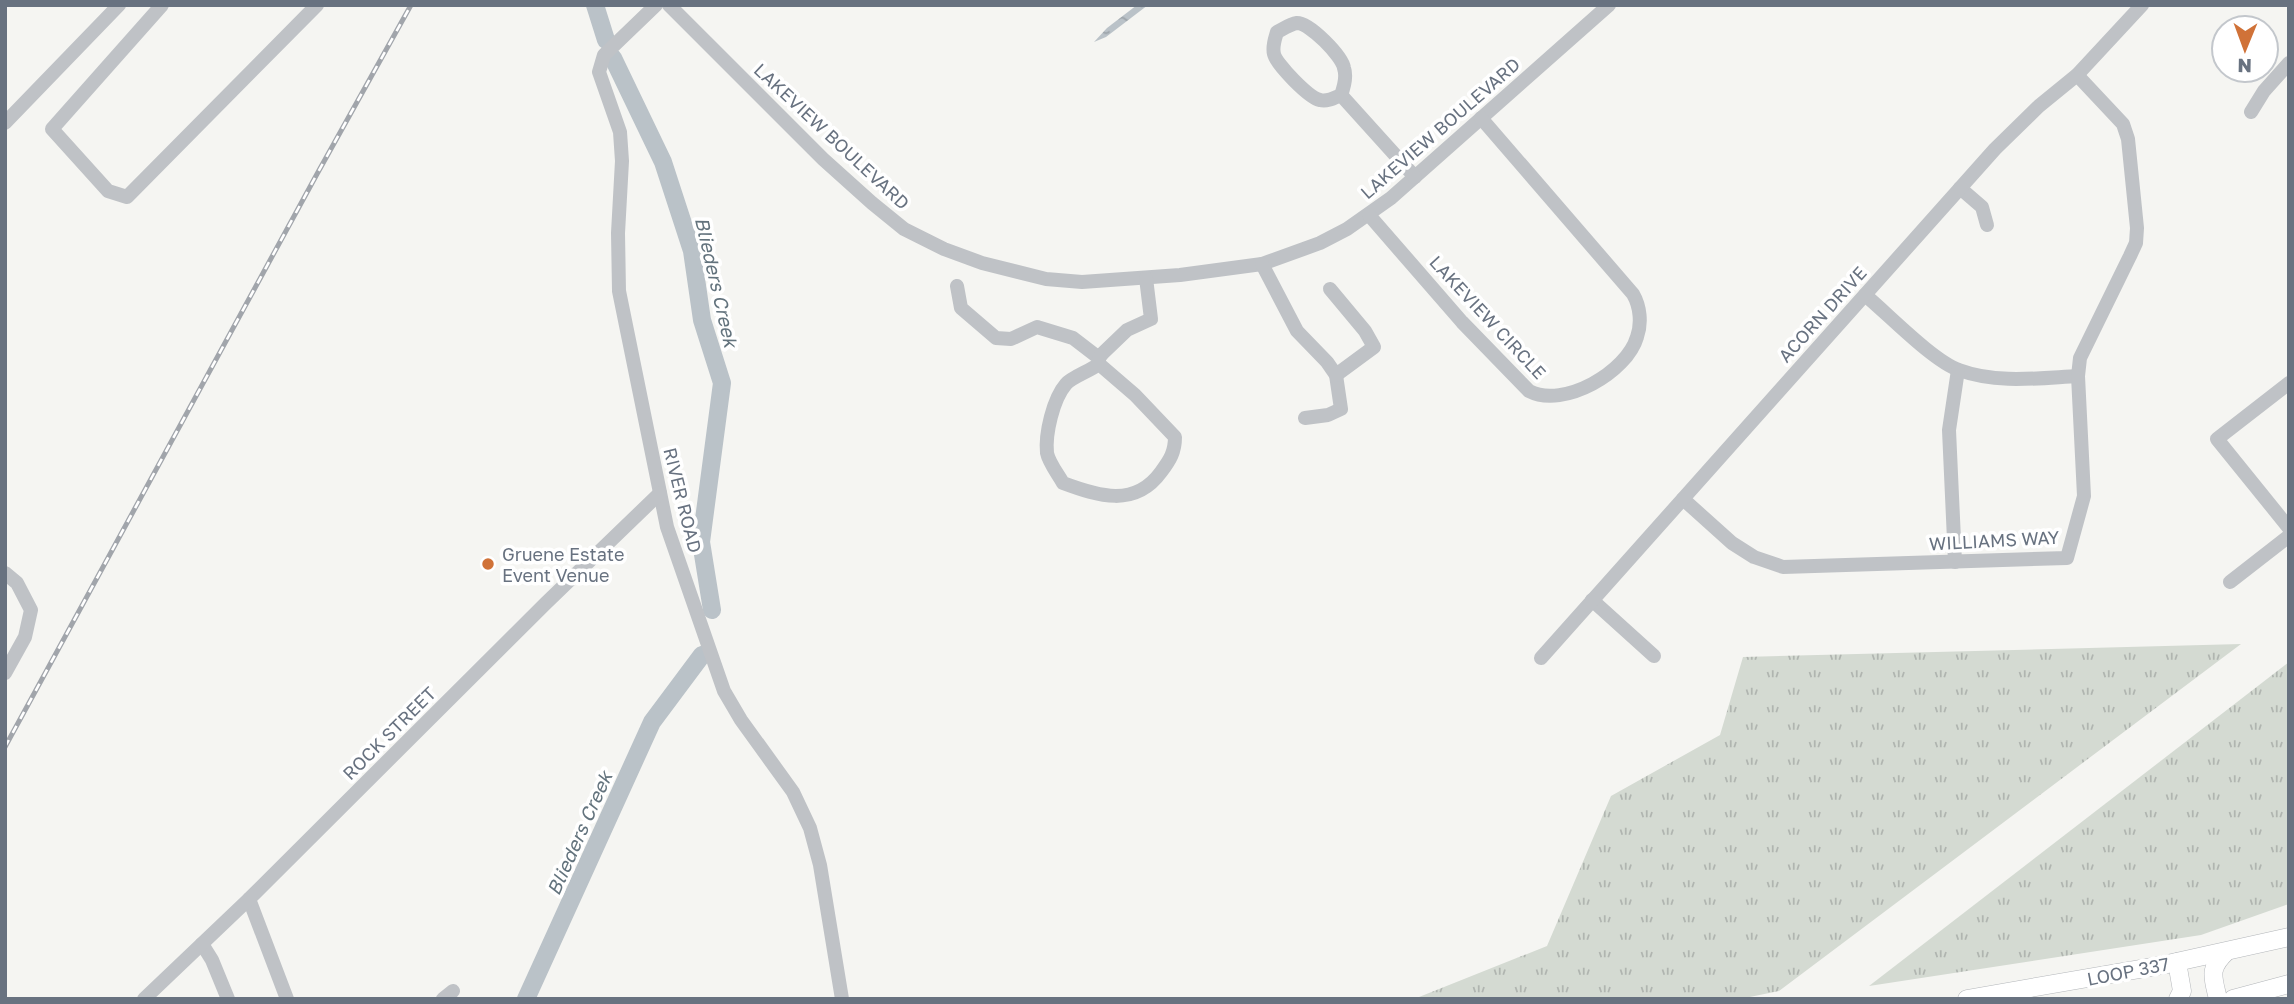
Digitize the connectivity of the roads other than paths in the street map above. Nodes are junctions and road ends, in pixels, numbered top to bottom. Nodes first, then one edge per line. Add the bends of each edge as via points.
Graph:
1 (119, 5) edge
2 (162, 5) edge
3 (317, 5) edge
4 (656, 5) edge
5 (669, 5) edge
6 (1609, 5) edge
7 (2142, 5) edge
8 (2289, 63) edge
9 (2077, 75) junction
10 (1341, 95) junction
11 (2252, 112) dead end
12 (1481, 118) junction
13 (5, 122) edge
14 (1415, 177) junction
15 (1960, 188) junction
16 (1369, 215) junction
17 (1987, 225) dead end
18 (1262, 264) junction
19 (1146, 278) junction
20 (957, 286) dead end
21 (1330, 289) dead end
22 (1865, 295) junction
23 (1099, 361) junction
24 (1958, 370) junction
25 (1336, 375) junction
26 (2078, 376) junction
27 (2289, 383) edge
28 (1305, 418) dead end
29 (660, 493) junction
30 (1683, 499) junction
31 (2289, 528) edge
32 (2289, 536) edge
33 (1955, 562) junction
34 (5, 573) edge
35 (2230, 582) dead end
36 (1592, 600) junction
37 (1654, 656) dead end
38 (1541, 658) dead end
39 (5, 673) edge
40 (250, 899) junction
41 (2289, 937) edge
42 (202, 944) junction
43 (2225, 952) junction
44 (2177, 962) junction
45 (2289, 984) edge
46 (144, 999) edge
47 (228, 999) edge
48 (288, 999) edge
49 (842, 999) edge
50 (1967, 999) edge
51 (2178, 999) edge
52 (2218, 999) edge
53 (2233, 999) edge

1 - 13 street
2 - 3 street via 52,129 108,191 127,197
4 - 29 street, RIVER ROAD via 604,55 599,72 620,132 619,291
5 - 19 street, LAKEVIEW BOULEVARD via 872,204 920,239 982,263 1046,279
6 - 12 street, LAKEVIEW BOULEVARD
7 - 9 street, ACORN DRIVE
8 - 11 street
9 - 15 street, ACORN DRIVE via 2039,106
9 - 26 street, WILLIAMS WAY via 2123,124 2129,139 2137,228 2136,243 2080,358
10 - 10 street via 1344,66 1308,26 1299,23 1277,32 1273,53 1278,63 1313,98 1328,100
10 - 14 street
12 - 14 street, LAKEVIEW BOULEVARD
12 - 16 street, LAKEVIEW CIRCLE via 1633,294 1639,319 1637,339 1618,365 1576,392 1542,396 1529,391
14 - 16 street, LAKEVIEW BOULEVARD
15 - 17 street via 1982,207
15 - 22 street, ACORN DRIVE
16 - 18 street, LAKEVIEW BOULEVARD via 1320,243
18 - 19 street, LAKEVIEW BOULEVARD
18 - 25 street via 1297,331
19 - 23 street via 1151,319 1127,330
20 - 23 street via 961,308 996,338 1011,339 1037,327 1073,338
21 - 25 street via 1374,347
22 - 24 street via 1931,353
22 - 30 street, ACORN DRIVE
23 - 23 street via 1068,382 1056,399 1047,454 1063,483 1097,495 1129,496 1158,477 1175,450 1175,437
24 - 26 street via 2005,379
24 - 33 street via 1950,417
25 - 28 street via 1341,409
26 - 33 street, WILLIAMS WAY via 2084,496 2067,558
27 - 31 street via 2217,439
29 - 40 street, ROCK STREET
29 - 49 street, RIVER ROAD via 671,540 724,691 793,792 813,835
30 - 33 street, WILLIAMS WAY via 1732,543 1783,567
30 - 36 street, ACORN DRIVE
32 - 35 street
34 - 39 street via 17,583 31,610 25,637
36 - 37 street
36 - 38 street, ACORN DRIVE
40 - 42 street, ROCK STREET
40 - 48 street
41 - 43 main road, LOOP 337
42 - 46 street, ROCK STREET
42 - 47 street
43 - 44 main road, LOOP 337
43 - 52 main road via 2215,962 2213,973
44 - 50 main road, LOOP 337
44 - 51 main road via 2182,991
45 - 53 main road

